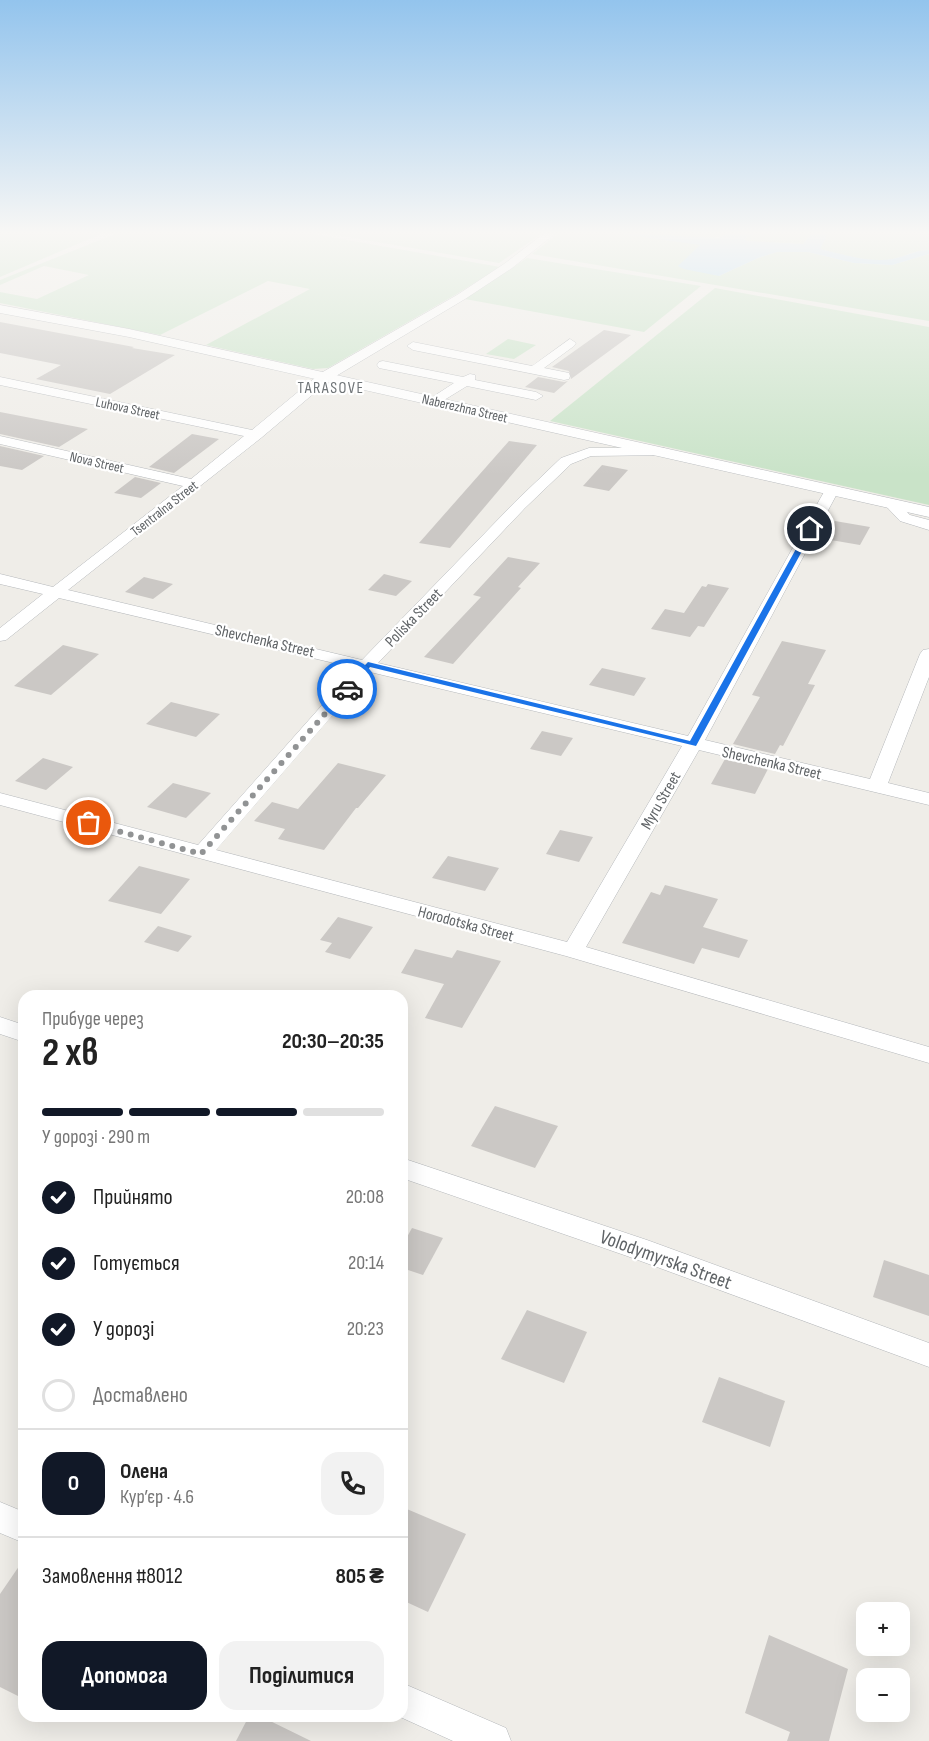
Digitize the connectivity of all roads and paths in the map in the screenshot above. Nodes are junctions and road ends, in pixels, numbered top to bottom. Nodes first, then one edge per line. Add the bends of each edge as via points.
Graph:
1 (23, 313) edge
2 (433, 313) edge
3 (570, 343) dead end
4 (412, 346) dead end
5 (493, 362) junction
6 (382, 365) dead end
7 (534, 370) junction
8 (326, 376) junction
9 (564, 376) dead end
10 (0, 381) edge
11 (465, 381) junction
12 (536, 396) dead end
13 (436, 401) junction
14 (256, 435) junction
15 (0, 440) edge
16 (663, 452) junction
17 (194, 484) junction
18 (832, 490) junction
19 (891, 504) junction
20 (929, 512) edge
21 (929, 525) edge
22 (0, 579) edge
23 (56, 592) junction
24 (0, 636) edge
25 (929, 654) edge
26 (368, 664) junction
27 (693, 744) junction
28 (878, 787) junction
29 (0, 799) edge
30 (929, 799) edge
31 (201, 854) junction
32 (573, 951) junction
33 (0, 1025) edge
34 (18, 1032) edge
35 (929, 1055) edge
36 (408, 1170) edge
37 (929, 1355) edge
38 (0, 1517) edge
39 (18, 1525) edge
40 (408, 1703) edge
41 (493, 1741) edge

1 - 8 street, Naberezhna Street
2 - 8 street, Tsentralna Street
3 - 7 street
4 - 5 street
5 - 7 street
5 - 11 street
6 - 11 street
7 - 9 street
8 - 13 street, Naberezhna Street
8 - 14 street, Tsentralna Street
10 - 14 street, Luhova Street
11 - 12 street
11 - 13 street
13 - 16 street, Naberezhna Street
14 - 17 street, Tsentralna Street
15 - 17 street, Nova Street
16 - 18 street, Naberezhna Street
16 - 26 street, Poliska Street via 589,452 566,460
17 - 23 street, Tsentralna Street
18 - 19 street, Naberezhna Street
18 - 27 street, Myru Street
19 - 20 street, Naberezhna Street
19 - 21 street via 905,518
22 - 23 street, Shevchenka Street
23 - 24 street, Tsentralna Street
23 - 26 street, Shevchenka Street
25 - 28 street
26 - 27 street, Shevchenka Street
26 - 31 street, Poliska Street
27 - 28 street, Shevchenka Street
27 - 32 street, Myru Street
28 - 30 street, Shevchenka Street
29 - 31 street, Horodotska Street
31 - 32 street, Horodotska Street
32 - 35 street, Horodotska Street
33 - 34 street
36 - 37 street, Volodymyrska Street via 637,1248
38 - 39 street
40 - 41 street

